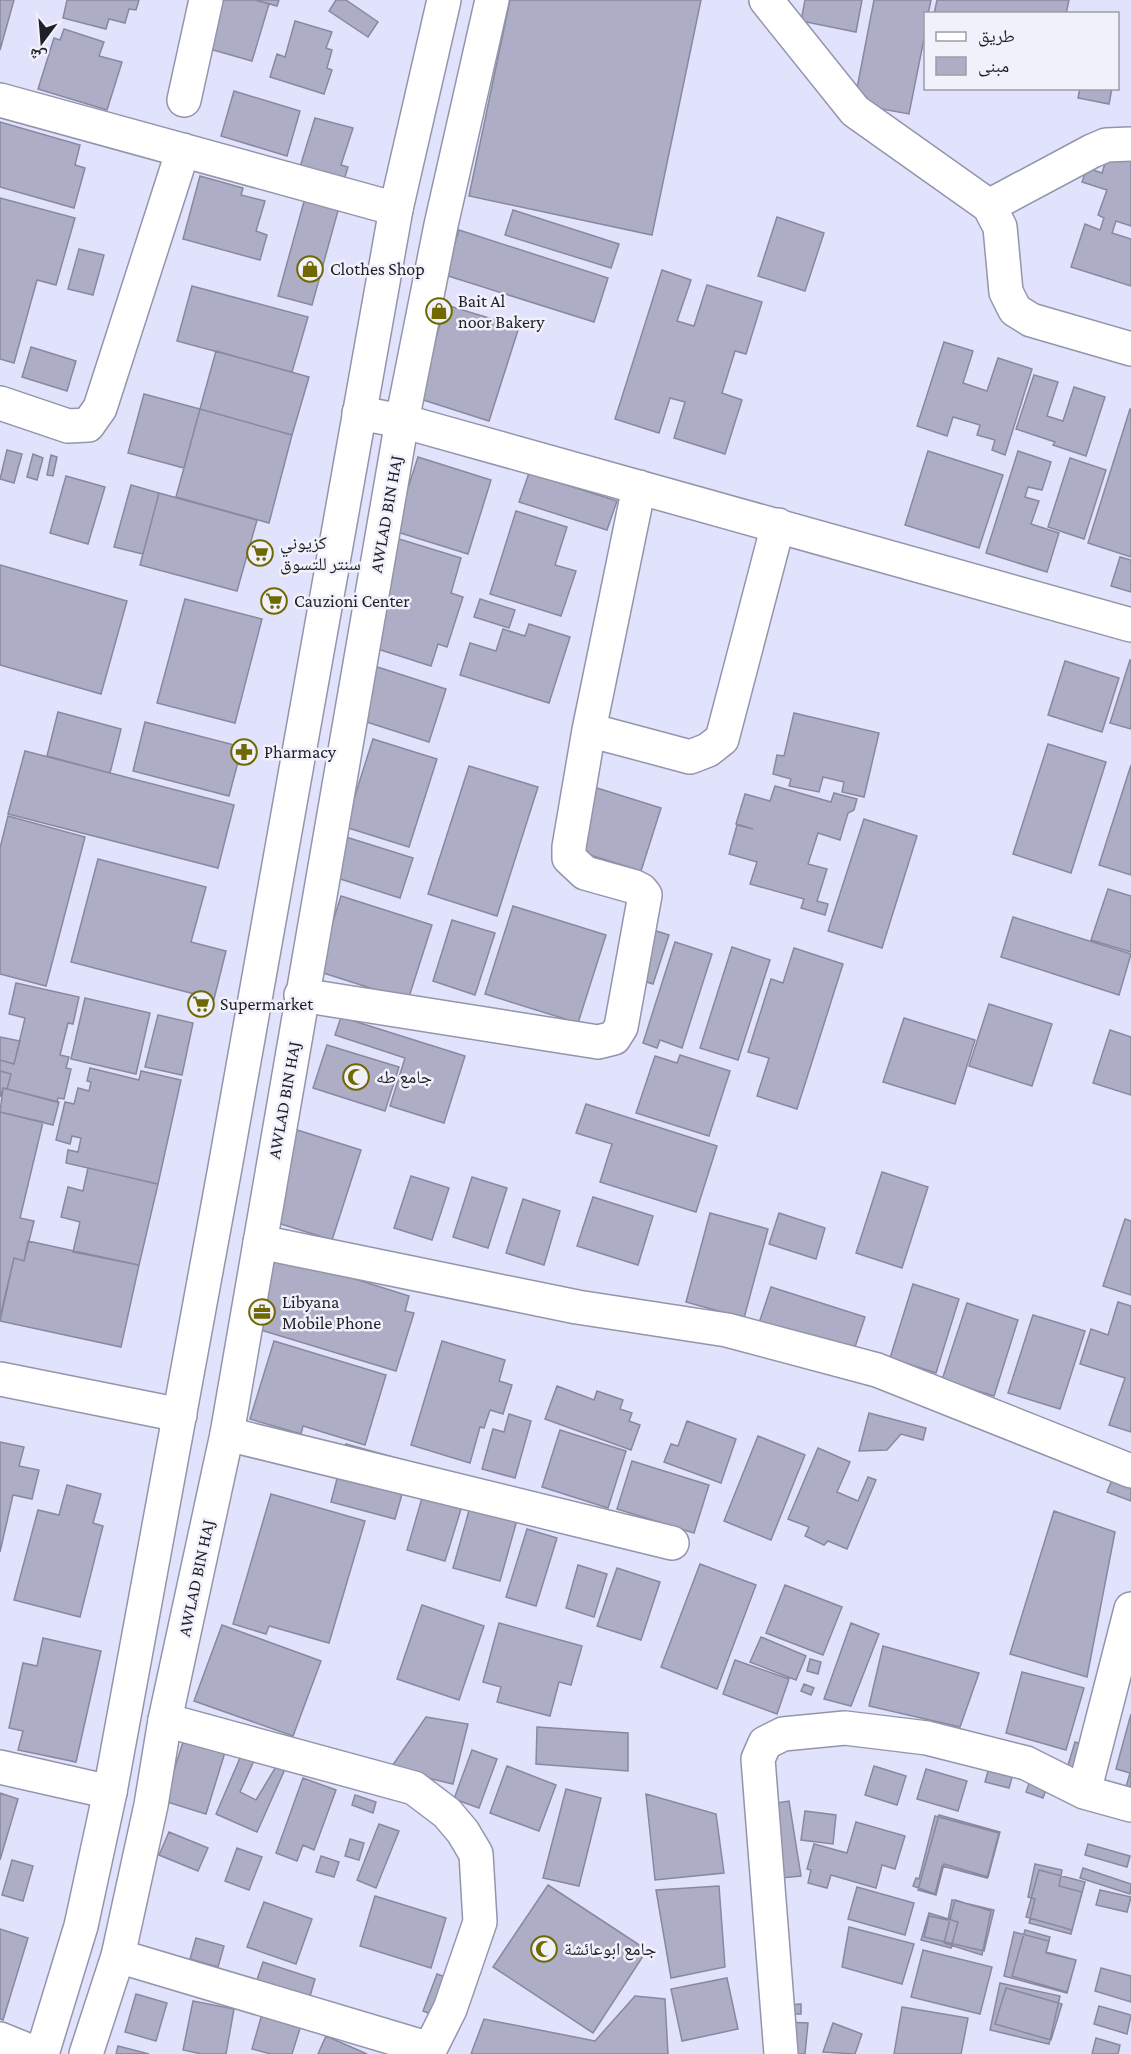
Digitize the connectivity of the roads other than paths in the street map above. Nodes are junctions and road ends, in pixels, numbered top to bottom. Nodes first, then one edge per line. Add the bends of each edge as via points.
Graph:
1 (206, 0) edge
2 (444, 0) edge
3 (492, 0) edge
4 (766, 0) edge
5 (0, 100) edge
6 (184, 100) dead end
7 (1131, 144) edge
8 (183, 150) junction
9 (989, 207) junction
10 (396, 209) junction
11 (1131, 349) edge
12 (0, 403) edge
13 (359, 413) junction
14 (402, 421) junction
15 (639, 488) junction
16 (778, 525) junction
17 (1131, 625) edge
18 (590, 730) junction
19 (301, 995) junction
20 (260, 1242) junction
21 (0, 1379) edge
22 (180, 1415) junction
23 (227, 1434) junction
24 (1131, 1471) edge
25 (672, 1543) dead end
26 (1131, 1609) edge
27 (165, 1720) junction
28 (0, 1767) edge
29 (110, 1792) junction
30 (1084, 1792) junction
31 (1131, 1805) edge
32 (118, 1956) junction
33 (0, 2039) edge
34 (430, 2052) edge
35 (39, 2054) edge
36 (86, 2054) edge
37 (781, 2054) edge

1 - 6 street
2 - 10 street
3 - 14 street, AWLAD BIN HAJ
4 - 9 street via 855,111
5 - 8 street
7 - 9 street via 1106,145 1092,151
8 - 10 street
8 - 12 street via 100,408 88,425 68,426
9 - 11 street via 1000,227 1006,292 1015,310 1031,320
10 - 13 street
13 - 14 street
13 - 22 street
14 - 15 street
14 - 19 street, AWLAD BIN HAJ
15 - 16 street
15 - 18 street
16 - 17 street
16 - 18 street via 722,739 690,757
18 - 19 street via 569,858 585,873 635,887 645,895 621,1027 614,1038 598,1042
19 - 20 street, AWLAD BIN HAJ
20 - 23 street, AWLAD BIN HAJ
20 - 24 street via 577,1307 727,1330 877,1370
21 - 22 street
22 - 29 street
23 - 25 street
23 - 27 street, AWLAD BIN HAJ
26 - 30 street
27 - 32 street, AWLAD BIN HAJ
27 - 34 street via 414,1788 447,1813 464,1832 476,1854 480,1922 450,2009
28 - 29 street
29 - 35 street via 81,1926
30 - 31 street
30 - 37 street via 1026,1763 927,1738 845,1728 783,1734 765,1743 758,1759
32 - 34 street
32 - 36 street, AWLAD BIN HAJ
33 - 35 street

